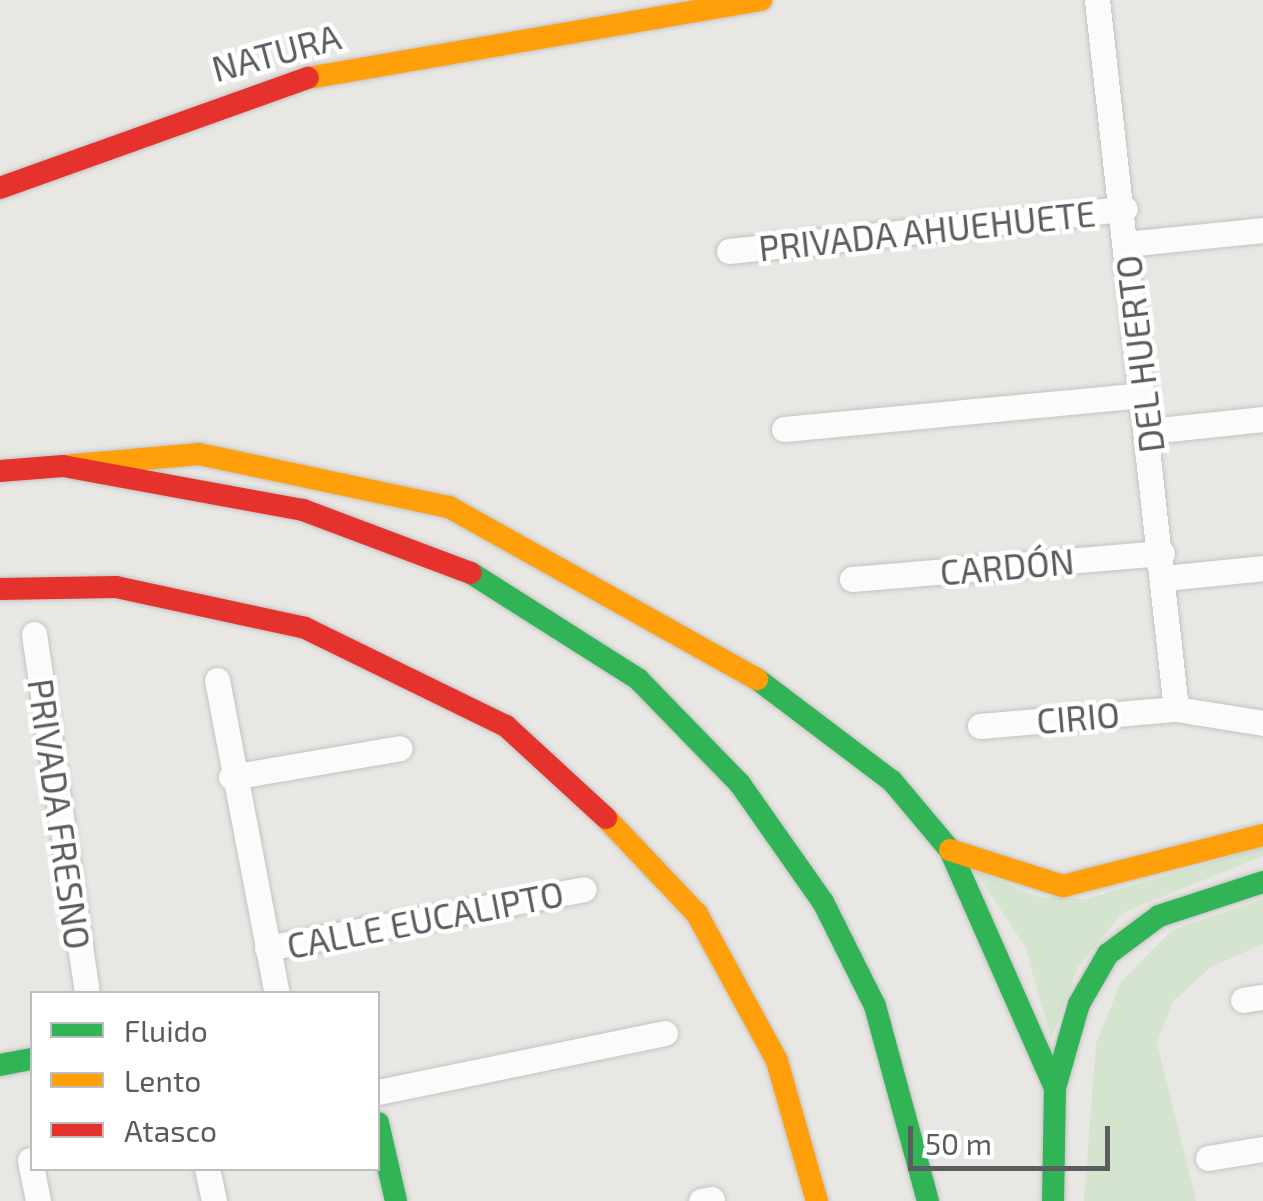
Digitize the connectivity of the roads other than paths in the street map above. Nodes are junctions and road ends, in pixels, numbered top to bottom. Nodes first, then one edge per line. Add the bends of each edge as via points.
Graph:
1 (761, 0) edge
2 (1097, 0) edge
3 (0, 188) edge
4 (1125, 209) junction
5 (1263, 230) edge
6 (1126, 244) junction
7 (729, 250) dead end
8 (1142, 395) junction
9 (1263, 418) edge
10 (784, 429) dead end
11 (1149, 431) junction
12 (64, 466) junction
13 (0, 471) edge
14 (1163, 566) junction
15 (1263, 568) edge
16 (852, 579) dead end
17 (0, 589) edge
18 (34, 634) dead end
19 (218, 680) dead end
20 (1176, 709) junction
21 (1263, 723) edge
22 (980, 726) dead end
23 (400, 748) dead end
24 (231, 777) junction
25 (1263, 834) edge
26 (950, 850) junction
27 (1263, 882) edge
28 (584, 889) dead end
29 (266, 948) junction
30 (87, 991) edge
31 (276, 991) edge
32 (666, 1033) dead end
33 (30, 1059) edge
34 (0, 1066) edge
35 (1055, 1088) junction
36 (380, 1092) edge
37 (380, 1132) edge
38 (1263, 1150) edge
39 (1208, 1158) dead end
40 (32, 1171) edge
41 (208, 1171) edge
42 (38, 1201) edge
43 (214, 1201) edge
44 (396, 1201) edge
45 (817, 1201) edge
46 (928, 1201) edge
47 (1053, 1201) edge

1 - 3 main road, NATURA via 288,80
2 - 4 street, DEL HUERTO
4 - 6 street, DEL HUERTO
4 - 7 street, PRIVADA AHUEHUETE
5 - 6 street
6 - 8 street, DEL HUERTO
8 - 10 street
8 - 11 street, DEL HUERTO
9 - 11 street
11 - 14 street, DEL HUERTO
12 - 13 main road
12 - 26 main road via 199,454 449,507 674,625 816,718 892,781
12 - 46 main road via 303,510 433,554 533,606 638,679 740,784 823,902 875,1006
14 - 15 street, CARDÓN
14 - 16 street, CARDÓN
14 - 20 street, DEL HUERTO
17 - 45 main road via 116,587 305,628 506,726 563,772 697,914 777,1061
18 - 30 street, PRIVADA FRESNO
19 - 24 street
20 - 21 street, CIRIO
20 - 22 street, CIRIO
23 - 24 street
24 - 29 street
25 - 26 main road via 1063,886
26 - 35 main road
27 - 35 main road via 1159,916 1108,954 1079,1004
28 - 29 street, CALLE EUCALIPTO
29 - 31 street
32 - 36 street
33 - 34 main road
35 - 47 main road
37 - 44 main road
38 - 39 street
40 - 42 street
41 - 43 street

